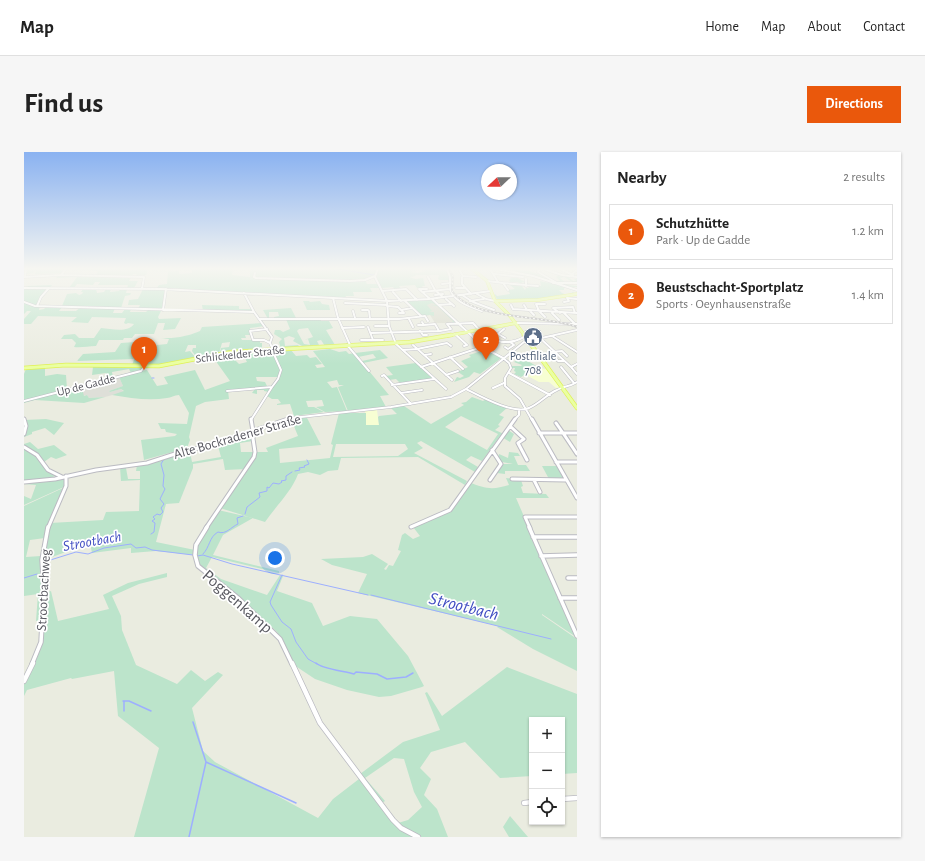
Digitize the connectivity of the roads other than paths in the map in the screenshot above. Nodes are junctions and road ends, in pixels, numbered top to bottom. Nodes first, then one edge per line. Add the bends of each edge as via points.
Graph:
1 (40, 300) edge
2 (164, 300) edge
3 (248, 300) edge
4 (333, 300) edge
5 (368, 300) edge
6 (417, 300) edge
7 (432, 300) edge
8 (448, 300) junction
9 (459, 300) joint
10 (475, 300) edge
11 (490, 300) edge
12 (535, 300) edge
13 (567, 300) edge
14 (387, 301) junction
15 (401, 301) joint
16 (405, 301) junction
17 (444, 301) dead end
18 (470, 301) joint
19 (24, 302) edge
20 (496, 302) junction
21 (564, 302) dead end
22 (345, 303) dead end
23 (408, 304) junction
24 (545, 304) dead end
25 (387, 305) junction
26 (404, 305) dead end
27 (439, 305) junction
28 (511, 305) dead end
29 (524, 305) dead end
30 (37, 306) junction
31 (412, 308) junction
32 (163, 310) junction
33 (362, 310) dead end
34 (369, 310) junction
35 (374, 310) dead end
36 (401, 310) junction
37 (482, 310) dead end
38 (494, 310) dead end
39 (528, 310) junction
40 (353, 311) dead end
41 (539, 311) junction
42 (254, 312) junction
43 (552, 312) junction
44 (399, 313) dead end
45 (562, 313) junction
46 (576, 313) edge
47 (534, 315) dead end
48 (421, 316) junction
49 (417, 317) junction
50 (545, 317) dead end
51 (338, 318) junction
52 (355, 318) junction
53 (408, 318) junction
54 (260, 319) junction
55 (370, 319) junction
56 (388, 319) junction
57 (419, 320) dead end
58 (539, 320) dead end
59 (559, 320) dead end
60 (428, 321) dead end
61 (422, 322) dead end
62 (516, 323) junction
63 (458, 324) junction
64 (541, 324) junction
65 (576, 324) edge
66 (418, 325) dead end
67 (376, 326) dead end
68 (388, 326) junction
69 (425, 326) junction
70 (364, 327) dead end
71 (368, 327) dead end
72 (413, 327) dead end
73 (342, 328) junction
74 (493, 328) dead end
75 (267, 329) junction
76 (504, 329) dead end
77 (478, 330) junction
78 (420, 331) junction
79 (439, 331) junction
80 (576, 331) edge
81 (406, 332) junction
82 (467, 332) junction
83 (371, 333) junction
84 (392, 333) junction
85 (455, 334) junction
86 (498, 334) junction
87 (427, 335) dead end
88 (493, 335) junction
89 (552, 336) junction
90 (409, 337) dead end
91 (486, 337) junction
92 (524, 337) dead end
93 (504, 338) dead end
94 (540, 338) junction
95 (361, 340) dead end
96 (373, 340) junction
97 (383, 340) dead end
98 (436, 341) dead end
99 (529, 341) junction
100 (452, 342) dead end
101 (510, 342) junction
102 (396, 343) junction
103 (447, 343) junction
104 (270, 344) junction
105 (440, 344) junction
106 (349, 345) junction
107 (413, 345) dead end
108 (451, 346) dead end
109 (464, 346) dead end
110 (482, 347) junction
111 (505, 347) dead end
112 (417, 349) junction
113 (272, 350) junction
114 (403, 350) junction
115 (576, 351) edge
116 (555, 352) junction
117 (431, 354) dead end
118 (425, 355) junction
119 (567, 356) dead end
120 (450, 357) junction
121 (503, 358) junction
122 (564, 361) junction
123 (433, 363) junction
124 (577, 364) edge
125 (145, 366) junction
126 (421, 367) junction
127 (561, 367) dead end
128 (571, 367) junction
129 (24, 368) edge
130 (463, 369) dead end
131 (369, 371) dead end
132 (458, 371) dead end
133 (509, 373) junction
134 (577, 374) edge
135 (446, 375) junction
136 (382, 376) dead end
137 (434, 379) junction
138 (452, 380) dead end
139 (575, 383) edge
140 (504, 384) junction
141 (392, 385) junction
142 (272, 387) junction
143 (493, 388) dead end
144 (446, 389) dead end
145 (466, 389) junction
146 (563, 389) junction
147 (422, 390) dead end
148 (227, 391) dead end
149 (401, 393) junction
150 (550, 395) junction
151 (24, 401) edge
152 (411, 404) junction
153 (577, 408) edge
154 (527, 410) junction
155 (520, 411) junction
156 (24, 419) edge
157 (556, 423) dead end
158 (510, 426) junction
159 (252, 431) junction
160 (539, 433) junction
161 (563, 433) junction
162 (577, 433) edge
163 (24, 434) edge
164 (24, 447) edge
165 (492, 450) junction
166 (577, 454) edge
167 (527, 460) dead end
168 (556, 462) junction
169 (577, 462) edge
170 (64, 477) junction
171 (512, 479) dead end
172 (490, 480) dead end
173 (534, 480) junction
174 (566, 480) junction
175 (24, 482) edge
176 (540, 492) dead end
177 (577, 498) edge
178 (577, 517) edge
179 (411, 527) dead end
180 (533, 537) junction
181 (577, 537) edge
182 (541, 556) junction
183 (577, 556) edge
184 (568, 578) dead end
185 (577, 578) edge
186 (560, 598) junction
187 (577, 598) edge
188 (571, 622) junction
189 (577, 622) edge
190 (577, 636) edge
191 (24, 681) edge
192 (577, 798) edge
193 (565, 799) edge
194 (529, 802) edge
195 (524, 803) dead end
196 (418, 837) edge

1 - 30 street
2 - 32 street
3 - 42 street
4 - 51 street
5 - 14 street
6 - 16 street
7 - 27 street
8 - 9 street
8 - 17 street
8 - 27 street via 453,305
9 - 37 street
10 - 18 street
11 - 20 street
12 - 20 main road
13 - 21 street
14 - 15 street
14 - 25 street
15 - 16 street
16 - 23 street
18 - 38 street
19 - 30 street
20 - 62 main road
22 - 25 street
23 - 26 street
23 - 31 street
24 - 41 street via 536,304
25 - 36 street via 397,306
25 - 56 street
27 - 63 street
28 - 39 street via 513,309
29 - 39 street
30 - 32 street
31 - 36 street
31 - 48 street
32 - 42 street
33 - 34 street
34 - 35 street
34 - 55 street
36 - 44 street via 404,313
39 - 41 street
39 - 47 street
40 - 52 street
41 - 43 street
41 - 50 street
42 - 54 street
43 - 45 street
43 - 59 street
45 - 46 street
45 - 46 street via 553,308 573,307
45 - 65 street
48 - 49 street
48 - 60 street via 425,316
49 - 53 street
49 - 57 street
51 - 52 street
51 - 54 street
51 - 73 street
52 - 55 street
53 - 56 street
53 - 72 street
54 - 75 street
55 - 56 street
56 - 68 street
58 - 64 street
61 - 69 street
62 - 64 street
62 - 77 main road, Schlickelder Straße
62 - 99 main road
63 - 77 street via 473,323
63 - 79 street via 447,324 451,329
63 - 82 street
64 - 65 street
66 - 69 street
67 - 68 street
68 - 84 street
69 - 79 street via 435,324
70 - 73 street
71 - 83 street
73 - 106 street
74 - 88 street via 490,332
75 - 104 street via 272,337
75 - 104 street via 250,332 253,340 264,340
76 - 86 street
77 - 82 main road, Schlickelder Straße
77 - 91 street
78 - 79 street
78 - 81 street
78 - 87 street
80 - 89 street, Alte Bockradener Straße
81 - 84 street
81 - 90 street
82 - 85 main road, Schlickelder Straße
82 - 110 street
83 - 84 street
83 - 96 street
84 - 102 street
85 - 102 main road, Schlickelder Straße
85 - 109 street via 467,345
86 - 88 street
86 - 93 street
88 - 91 street
89 - 94 street, Alte Bockradener Straße
89 - 115 street
91 - 101 street via 501,344
92 - 101 street
94 - 99 street, Alte Bockradener Straße
94 - 116 street
95 - 96 street
96 - 97 street
98 - 105 street
99 - 121 street, Alte Bockradener Straße
99 - 146 main road
100 - 103 street
101 - 111 street via 514,345
102 - 106 main road, Schlickelder Straße
102 - 114 street
103 - 105 street
103 - 108 street
104 - 113 street
105 - 112 street
106 - 113 main road, Schlickelder Straße
106 - 131 street
107 - 112 street
110 - 120 street
110 - 121 street
112 - 114 street
112 - 118 street
113 - 125 main road, Schlickelder Straße via 218,354
113 - 142 street, Poggenkamp via 281,370
114 - 126 street
116 - 119 street via 562,352
116 - 122 street
116 - 122 street via 550,353 558,361
117 - 118 street
118 - 123 street
120 - 123 street
120 - 130 street
121 - 133 street via 511,366
121 - 145 street, Alte Bockradener Straße
122 - 128 street
123 - 126 street
123 - 135 street
124 - 128 street
125 - 129 main road, Schlickelder Straße via 66,365
125 - 151 street, Up de Gadde via 141,371
126 - 137 street
127 - 139 street
128 - 134 street
132 - 135 street
133 - 140 street
133 - 150 street
135 - 138 street
136 - 141 street via 384,375
137 - 141 street
137 - 144 street
139 - 146 street
140 - 143 street
140 - 154 street via 520,399
141 - 149 street
142 - 148 street
142 - 159 street, Poggenkamp via 252,420
145 - 152 street, Alte Bockradener Straße via 451,397
145 - 155 street
146 - 150 street
146 - 153 main road
147 - 149 street
149 - 152 street
150 - 154 street
152 - 159 street, Alte Bockradener Straße via 292,418
154 - 155 street
154 - 160 street
155 - 158 street
156 - 163 street
157 - 161 street
158 - 165 street
158 - 167 street via 524,439 518,443
159 - 170 street, Alte Bockradener Straße via 147,463
159 - 196 street, Poggenkamp via 254,457 201,535 195,555 198,566 238,598 280,639 326,731 393,820 401,828
160 - 161 street
160 - 168 street
161 - 162 street
161 - 166 street
164 - 170 street via 37,455 48,470
165 - 172 street via 501,464
165 - 179 street via 450,510
168 - 169 street
168 - 174 street
170 - 175 street, Alte Bockradener Straße
170 - 191 street, Strootbachweg via 66,486 49,523 42,560 44,589 41,642
171 - 173 street
173 - 174 street
173 - 176 street
174 - 177 street
178 - 180 street via 525,517
180 - 181 street
180 - 182 street
182 - 183 street
182 - 186 street
184 - 185 street
186 - 187 street
186 - 188 street
188 - 189 street
188 - 190 street
192 - 193 street
194 - 195 street

